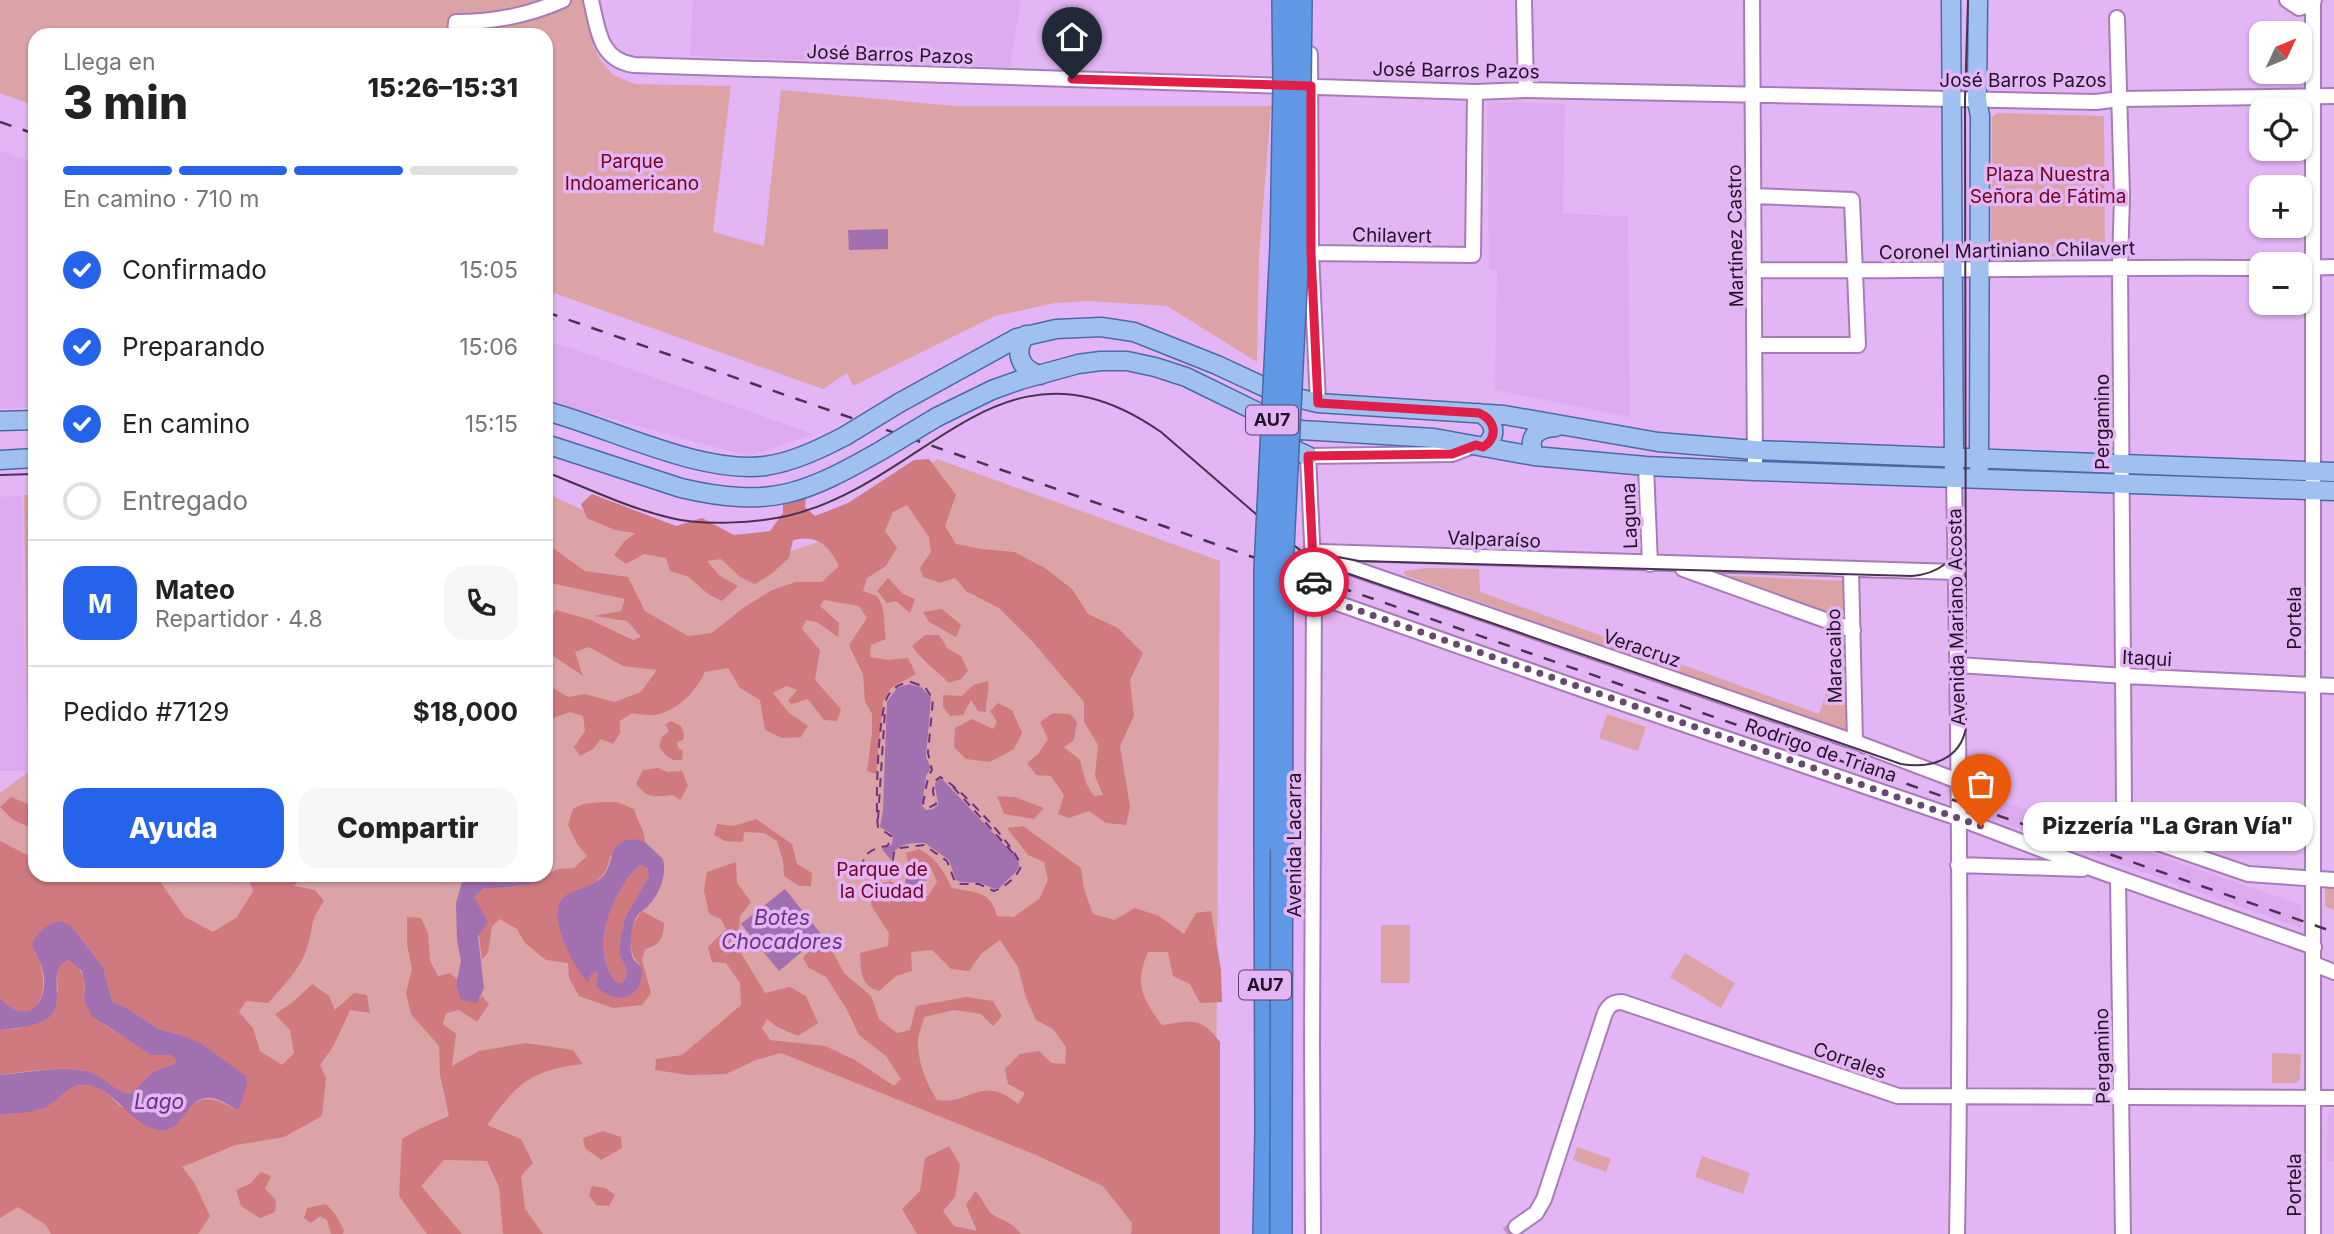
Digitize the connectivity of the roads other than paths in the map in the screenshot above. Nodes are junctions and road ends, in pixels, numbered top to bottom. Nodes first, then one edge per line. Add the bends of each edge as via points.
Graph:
1 (563, 0) edge
2 (590, 0) edge
3 (1283, 0) edge
4 (1301, 0) edge
5 (1310, 0) edge
6 (1524, 0) edge
7 (1752, 0) edge
8 (1951, 0) edge
9 (1978, 0) edge
10 (2287, 0) edge
11 (2313, 1) edge
12 (2117, 18) dead end
13 (456, 28) edge
14 (1311, 86) junction
15 (1526, 90) junction
16 (1475, 92) junction
17 (1753, 96) junction
18 (2312, 96) junction
19 (2334, 96) edge
20 (1951, 99) junction
21 (2119, 99) junction
22 (1977, 100) junction
23 (1753, 196) junction
24 (2307, 252) edge
25 (1311, 253) junction
26 (2120, 267) junction
27 (2334, 267) edge
28 (1979, 268) junction
29 (2249, 268) edge
30 (2312, 268) edge
31 (1754, 270) junction
32 (1953, 270) junction
33 (1855, 271) junction
34 (2308, 315) edge
35 (1026, 335) junction
36 (1755, 345) junction
37 (1040, 374) junction
38 (1318, 403) junction
39 (553, 413) edge
40 (1479, 413) junction
41 (28, 420) edge
42 (0, 421) edge
43 (1278, 422) junction
44 (1567, 426) junction
45 (553, 446) edge
46 (1480, 446) junction
47 (1755, 450) junction
48 (1308, 456) junction
49 (1534, 456) junction
50 (1954, 457) junction
51 (28, 458) edge
52 (1979, 458) junction
53 (0, 460) edge
54 (2122, 464) junction
55 (1646, 466) junction
56 (1755, 471) junction
57 (2313, 471) junction
58 (2334, 472) edge
59 (1954, 477) junction
60 (1979, 478) junction
61 (2121, 485) junction
62 (2314, 490) junction
63 (2334, 491) edge
64 (1313, 552) junction
65 (1650, 564) junction
66 (1673, 564) junction
67 (1852, 569) junction
68 (1956, 572) junction
69 (1314, 595) junction
70 (1853, 630) junction
71 (1958, 665) junction
72 (2124, 676) junction
73 (2313, 685) junction
74 (2334, 686) edge
75 (1855, 742) junction
76 (1958, 781) junction
77 (1958, 818) junction
78 (1958, 864) junction
79 (2096, 870) junction
80 (2118, 878) junction
81 (2314, 879) junction
82 (2334, 880) edge
83 (2314, 947) junction
84 (2314, 964) junction
85 (2334, 972) edge
86 (1960, 1095) junction
87 (2122, 1096) junction
88 (2314, 1097) junction
89 (2334, 1098) edge
90 (1274, 1134) junction
91 (1510, 1232) edge
92 (1255, 1234) edge
93 (1264, 1234) edge
94 (1281, 1234) edge
95 (1290, 1234) edge
96 (1313, 1234) edge
97 (1957, 1234) edge
98 (2123, 1234) edge
99 (2313, 1234) edge

1 - 13 street via 518,15 456,22
2 - 14 street, José Barros Pazos via 602,44 611,56 634,65
3 - 90 highway, AU7, bridge via 1280,246 1265,570
4 - 90 highway, AU7, bridge via 1297,247 1282,568
5 - 14 street
6 - 15 street
7 - 17 street, Martínez Castro
8 - 20 main road, Avenida Mariano Acosta
9 - 22 main road
10 - 11 street, Portela via 2299,8
11 - 18 street, Portela
12 - 21 street, Pergamino
14 - 16 street, José Barros Pazos
14 - 25 street
15 - 16 street, José Barros Pazos
15 - 17 street, José Barros Pazos
16 - 25 street, Chilavert via 1472,255
17 - 20 street, José Barros Pazos
17 - 23 street, Martínez Castro
18 - 19 street, José Barros Pazos
18 - 21 street, José Barros Pazos
18 - 24 street, Portela
20 - 22 street, José Barros Pazos
20 - 32 main road, Avenida Mariano Acosta
21 - 22 street, José Barros Pazos
21 - 26 street, Pergamino
22 - 28 main road
23 - 31 street, Martínez Castro
23 - 33 street via 1852,200
25 - 38 street
26 - 28 street, Coronel Martiniano Chilavert
26 - 29 street, Coronel Martiniano Chilavert
26 - 54 street, Pergamino
27 - 30 street
28 - 32 street, Coronel Martiniano Chilavert
28 - 52 main road
31 - 33 street, Coronel Martiniano Chilavert
31 - 36 street, Martínez Castro
32 - 33 street, Coronel Martiniano Chilavert
32 - 50 main road, Avenida Mariano Acosta
33 - 36 street via 1858,345
34 - 57 street, Portela
35 - 37 main road via 1019,347 1021,361 1030,372
35 - 38 main road via 1079,327 1119,329 1277,393
35 - 39 main road, bridge via 845,436 765,466 724,466
36 - 47 street, Martínez Castro
37 - 43 main road via 1101,360 1128,361 1186,377
37 - 45 main road, bridge via 992,390 815,486 791,494 729,498 681,488
38 - 40 main road
40 - 44 main road
40 - 46 main road via 1493,423 1494,432 1489,443
41 - 42 main road
43 - 46 main road via 1314,432 1404,435
43 - 48 main road via 1295,450
44 - 47 main road via 1658,442
44 - 49 main road via 1538,431 1532,439
46 - 48 street via 1452,454
46 - 49 main road
47 - 50 main road
47 - 56 street, Martínez Castro
48 - 64 street, Avenida Lacarra
49 - 55 main road
50 - 52 main road
50 - 59 main road, Avenida Mariano Acosta
51 - 53 main road
52 - 54 main road
52 - 60 main road
54 - 57 main road
54 - 61 street, Pergamino
55 - 56 main road
55 - 65 street, Laguna
56 - 59 main road
57 - 58 main road
57 - 62 street, Portela
59 - 60 main road
59 - 68 street, Avenida Mariano Acosta
60 - 61 main road
61 - 62 main road
61 - 72 street, Pergamino
62 - 63 main road
62 - 73 street, Portela
64 - 65 street, Valparaíso
64 - 69 street, Avenida Lacarra
64 - 75 street, Veracruz
65 - 66 street, Valparaíso
66 - 67 street, Valparaíso
66 - 70 street, Valparaíso
67 - 68 street, Valparaíso
67 - 70 street, Maracaibo
68 - 71 street, Avenida Mariano Acosta
69 - 77 street, Rodrigo de Triana
69 - 96 street, Avenida Lacarra
70 - 75 street, Maracaibo
71 - 72 street, Itaqui
71 - 76 street, Avenida Mariano Acosta
72 - 73 street, Itaqui
72 - 81 street, Pergamino via 2124,807 2130,824 2143,838 2248,874
73 - 74 street, Itaqui
73 - 81 street, Portela
75 - 76 street, Veracruz
76 - 77 street, Avenida Mariano Acosta
77 - 78 street, Avenida Mariano Acosta
77 - 79 street, Rodrigo de Triana
78 - 79 street
78 - 86 street, Avenida Mariano Acosta
79 - 80 street, Rodrigo de Triana
80 - 83 street, Rodrigo de Triana
80 - 87 street, Pergamino
81 - 82 street
81 - 83 street, Portela
83 - 84 street, Portela
84 - 85 street
84 - 88 street, Portela
86 - 87 street, Corrales
86 - 91 street, Corrales via 1883,1093 1615,1002 1605,1013 1541,1206
86 - 97 street, Avenida Mariano Acosta
87 - 88 street, Corrales
87 - 98 street, Pergamino
88 - 89 street, Corrales
88 - 99 street, Portela
90 - 92 highway via 1257,1195
90 - 93 highway, AU7
90 - 94 highway, AU7, bridge
90 - 95 highway, bridge

